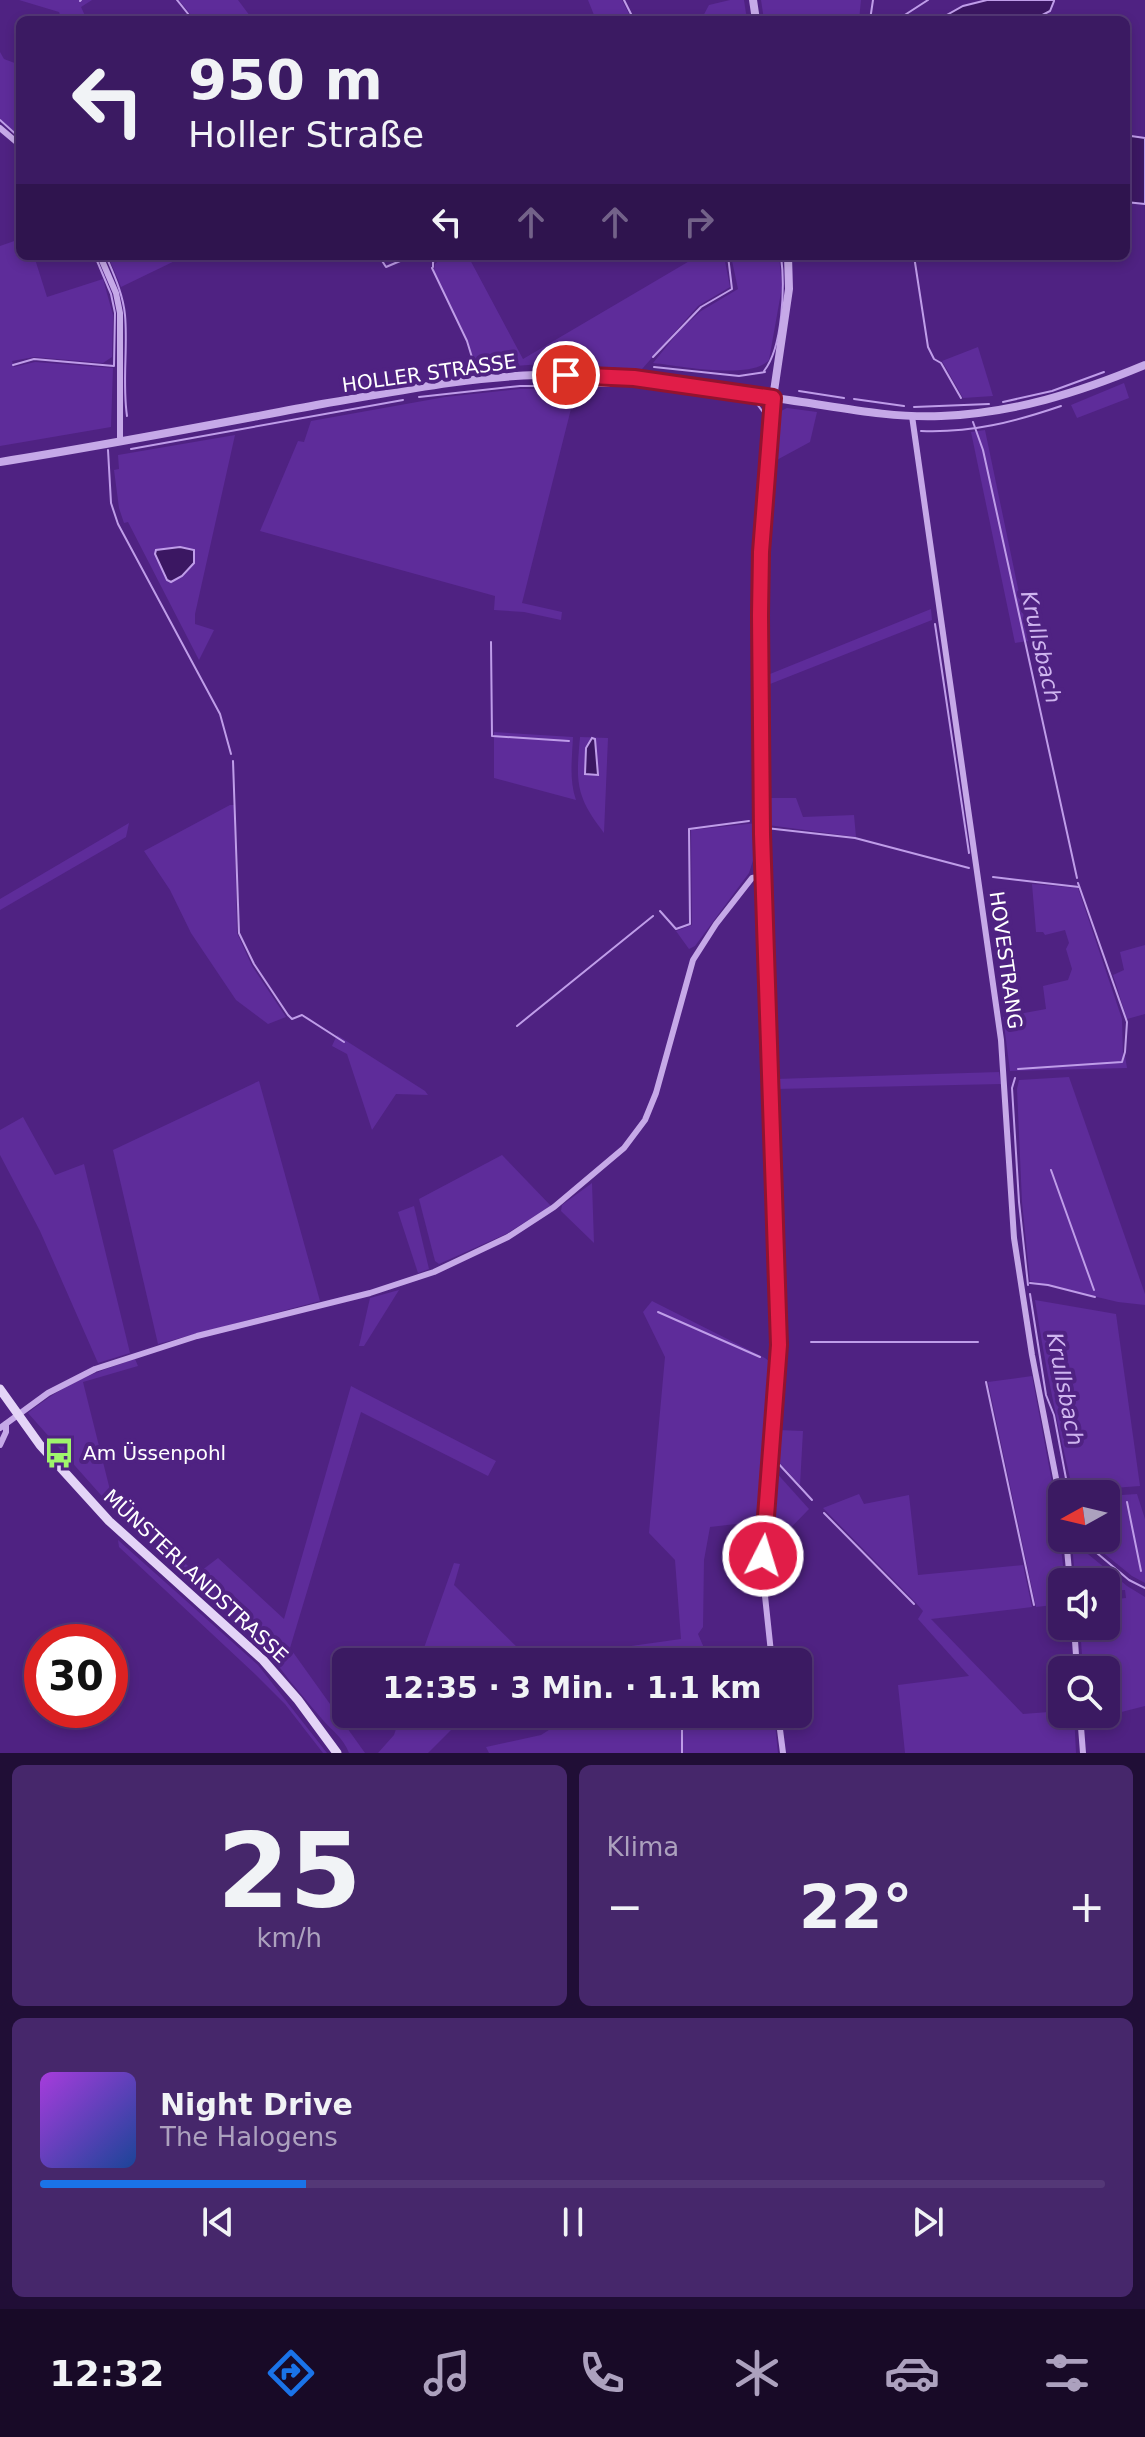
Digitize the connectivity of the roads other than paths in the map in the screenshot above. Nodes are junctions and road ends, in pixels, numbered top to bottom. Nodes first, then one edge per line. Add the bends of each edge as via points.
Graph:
1 (0, 128) edge
2 (16, 142) edge
3 (102, 260) edge
4 (788, 260) edge
5 (1145, 365) edge
6 (773, 398) junction
7 (912, 416) junction
8 (120, 441) junction
9 (0, 462) edge
10 (763, 876) junction
11 (0, 1389) edge
12 (18, 1415) junction
13 (3, 1426) edge
14 (0, 1445) edge
15 (1056, 1480) edge
16 (771, 1648) edge
17 (780, 1728) edge
18 (1081, 1728) edge
19 (337, 1753) edge
20 (783, 1753) edge
21 (1083, 1753) edge

1 - 2 street
3 - 8 street via 120,313
4 - 6 street via 789,289
5 - 7 street, HOLLER STRASSE via 1036,404
6 - 7 street, HOLLER STRASSE
6 - 8 street, HOLLER STRASSE via 634,378 512,376 409,389
6 - 10 street via 761,552
7 - 15 street, HOVESTRANG via 1001,1040 1014,1238
8 - 9 street, HOLLER STRASSE
10 - 12 street via 752,878 693,960 645,1120 608,1163 541,1216 412,1279 182,1340 95,1369
10 - 16 street via 779,1298 763,1556
11 - 12 main road, MÜNSTERLANDSTRASSE
12 - 13 street
12 - 19 main road, MÜNSTERLANDSTRASSE via 109,1521 263,1660
13 - 14 street
17 - 20 street
18 - 21 street

